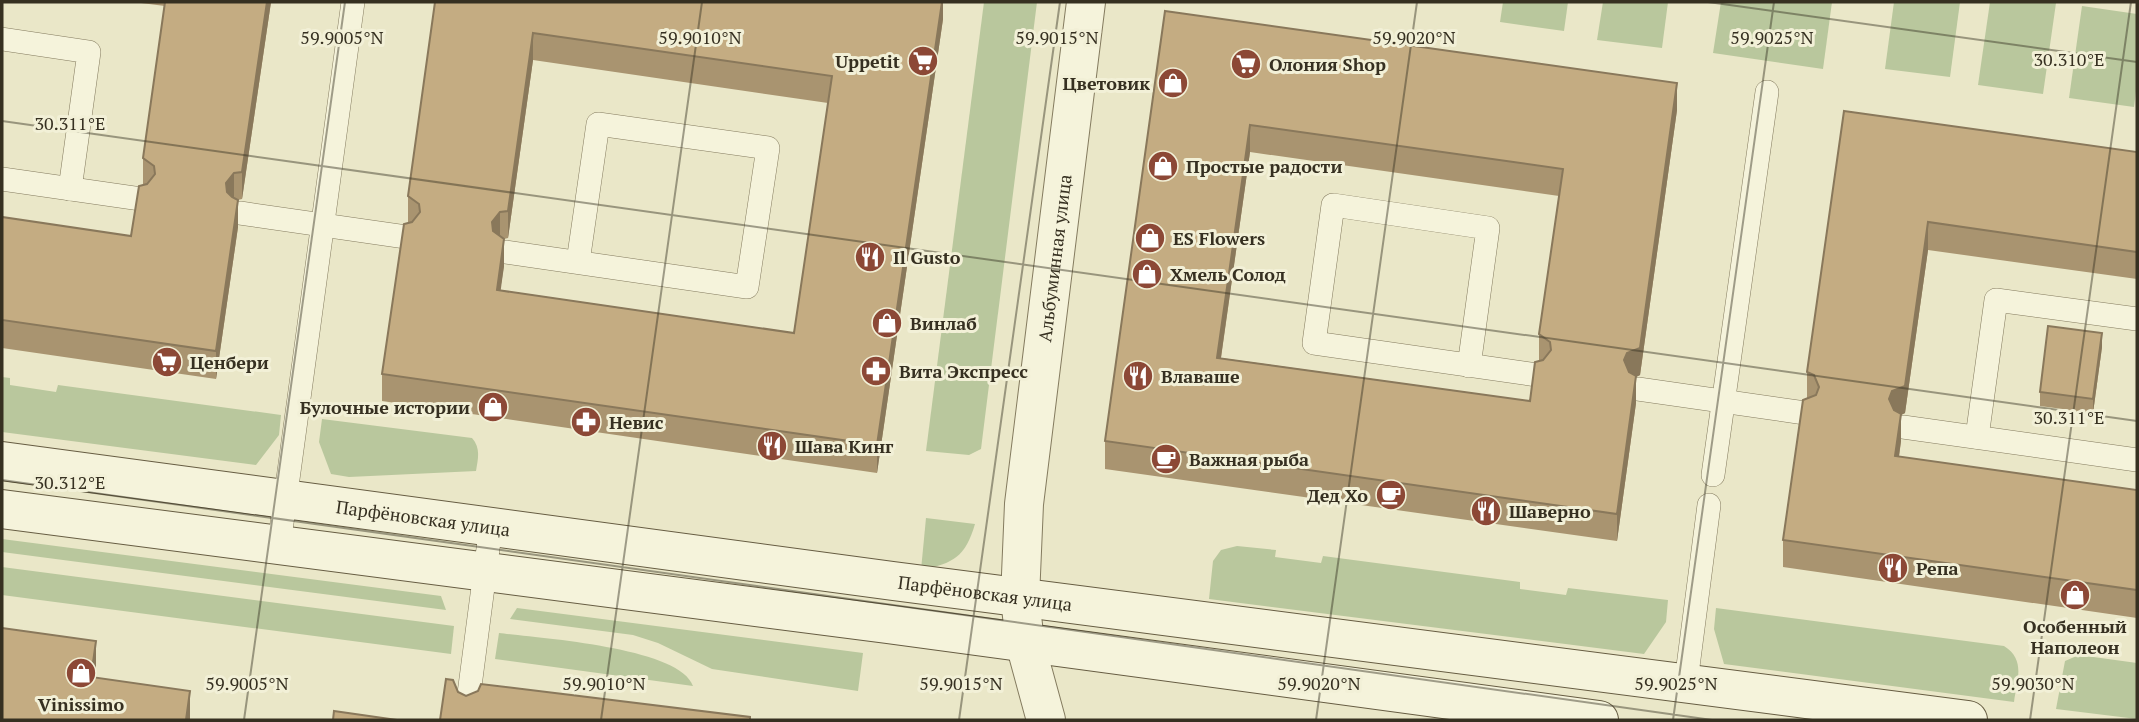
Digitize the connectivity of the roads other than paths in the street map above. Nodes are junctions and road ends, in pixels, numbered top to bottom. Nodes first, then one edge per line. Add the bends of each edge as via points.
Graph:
1 (353, 2) edge
2 (1086, 2) edge
3 (2, 39) edge
4 (1767, 92) dead end
5 (2, 179) edge
6 (70, 189) junction
7 (141, 199) edge
8 (240, 213) dead end
9 (323, 226) junction
10 (406, 237) edge
11 (506, 252) dead end
12 (578, 262) junction
13 (2137, 320) edge
14 (1469, 366) junction
15 (1537, 375) edge
16 (1638, 389) dead end
17 (1724, 401) junction
18 (1805, 413) edge
19 (1903, 427) dead end
20 (1977, 437) junction
21 (2137, 460) edge
22 (2, 461) edge
23 (1713, 475) dead end
24 (285, 498) junction
25 (1709, 505) dead end
26 (2, 509) edge
27 (491, 526) junction
28 (279, 545) junction
29 (485, 572) junction
30 (1020, 597) junction
31 (1025, 643) junction
32 (1686, 682) junction
33 (467, 709) edge
34 (1927, 718) edge
35 (1046, 720) edge
36 (1599, 720) edge
37 (1968, 720) edge

1 - 9 lane
2 - 30 street, Альбуминная улица via 1024,504
3 - 6 lane via 89,52
4 - 17 lane
5 - 6 lane
6 - 7 lane
8 - 9 lane
9 - 10 lane
9 - 24 lane
11 - 12 lane
12 - 12 lane via 598,124 768,148 747,287
13 - 20 lane via 1996,300
14 - 14 lane via 1314,343 1333,205 1488,228
14 - 15 lane
16 - 17 lane
17 - 18 lane
17 - 23 lane
19 - 20 lane
20 - 21 lane
22 - 24 street, Парфёновская улица
24 - 27 street, Парфёновская улица
24 - 28 lane
25 - 32 lane
26 - 28 street
27 - 29 lane
27 - 30 street, Парфёновская улица
28 - 29 street
29 - 31 street
29 - 33 lane
30 - 31 street, Альбуминная улица
30 - 32 street, Парфёновская улица
31 - 35 street, Альбуминная улица
31 - 36 street
32 - 34 street, Парфёновская улица
34 - 37 street, Парфёновская улица

